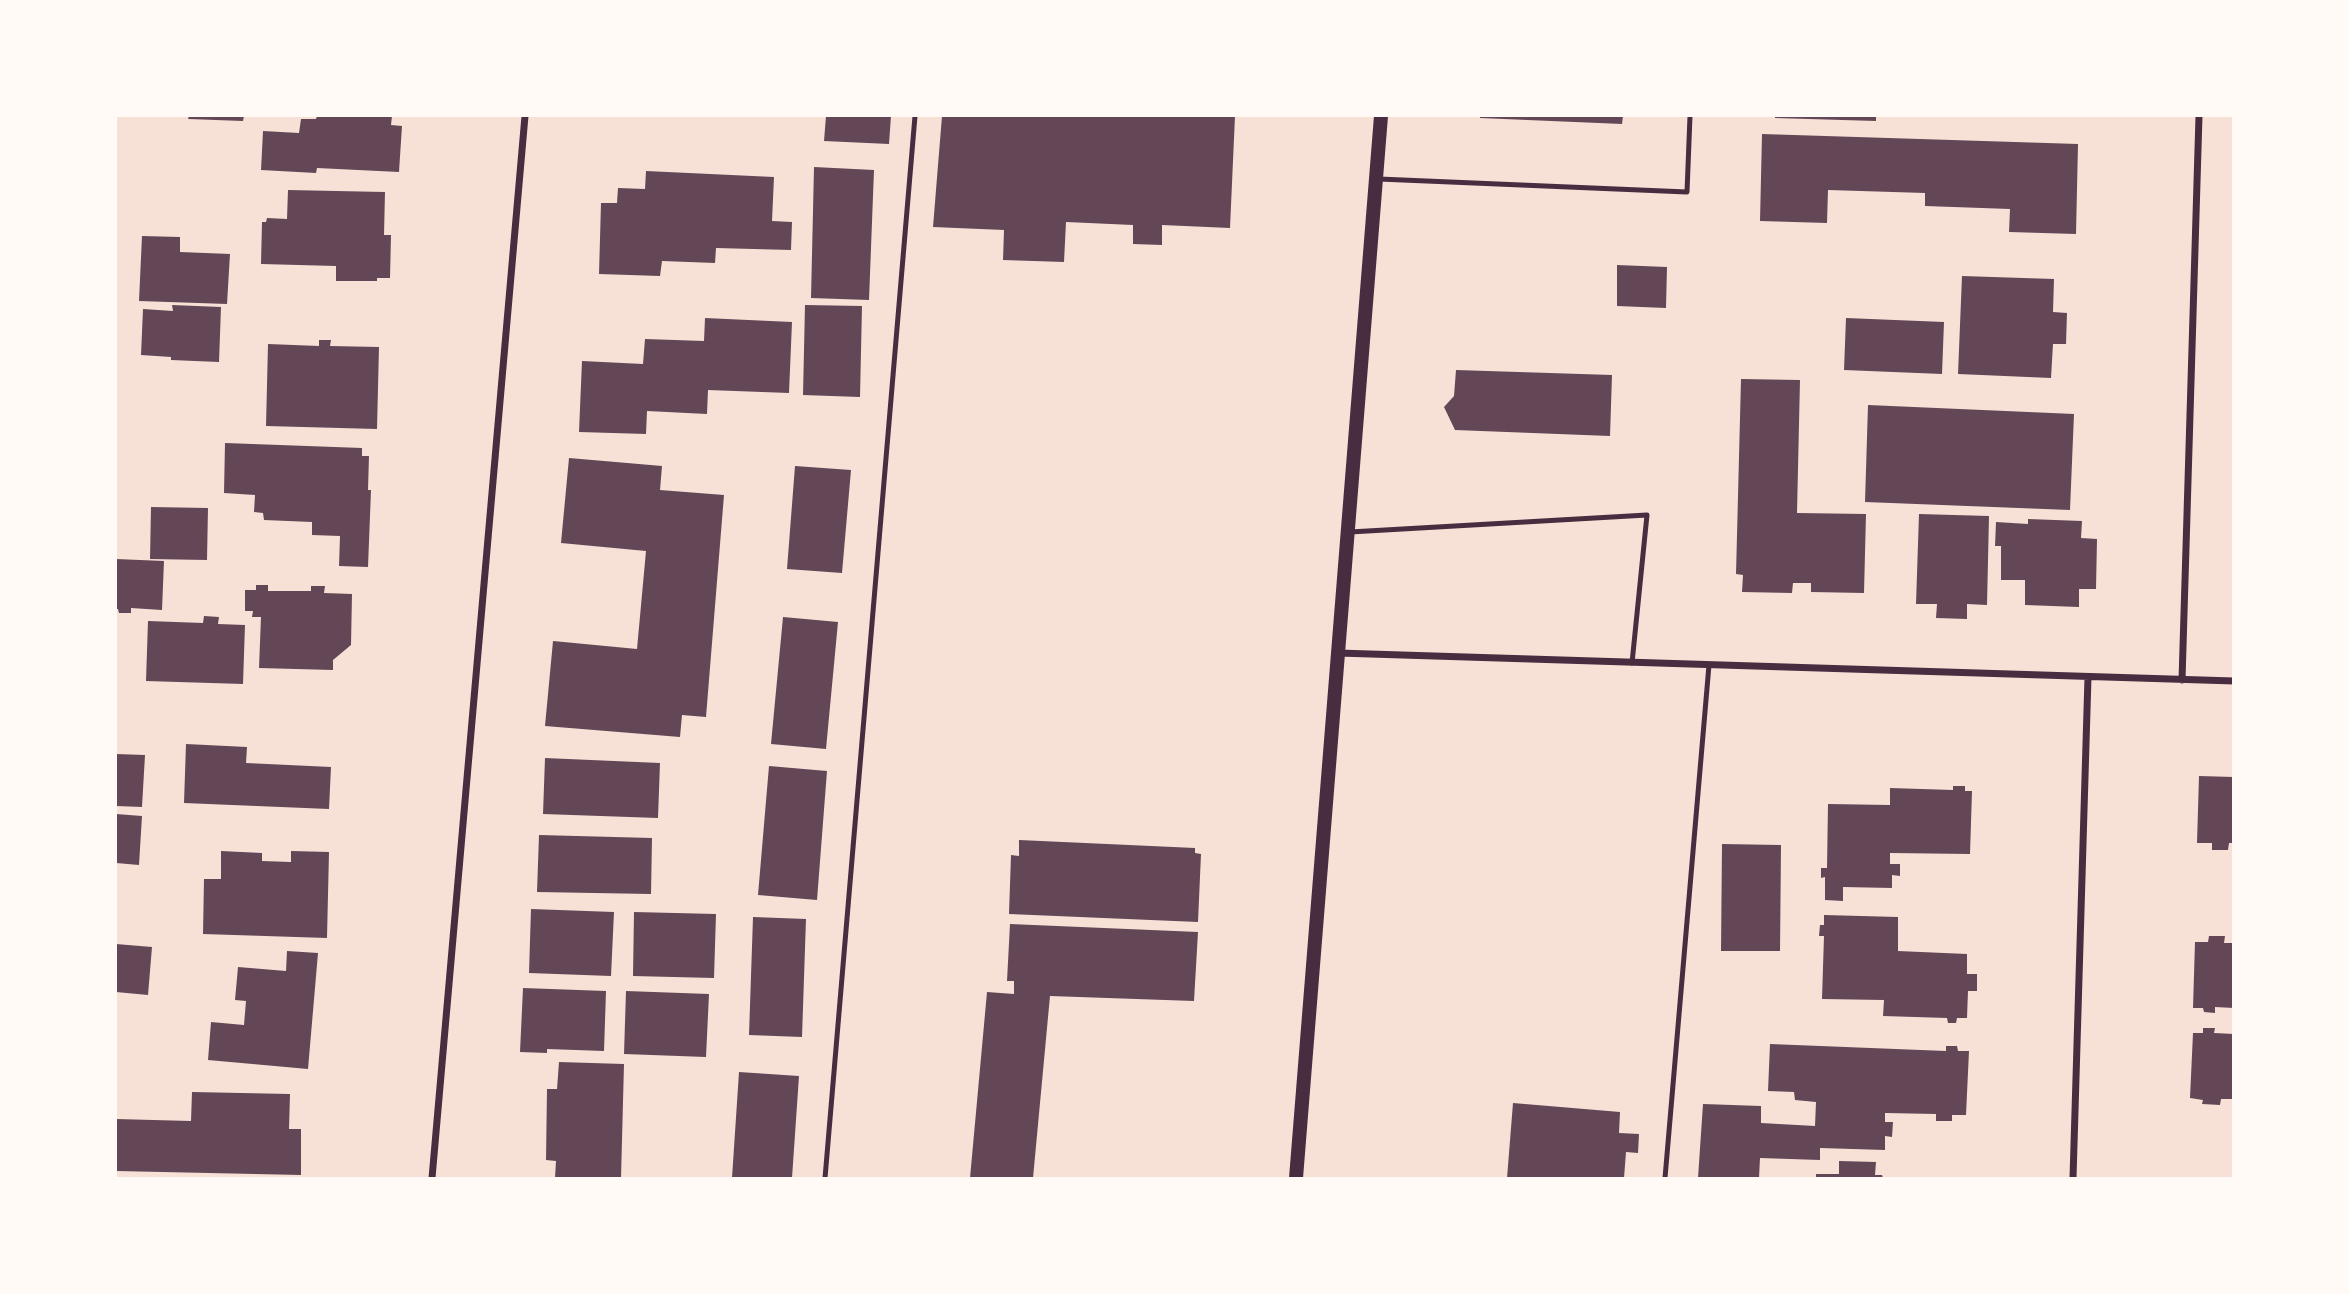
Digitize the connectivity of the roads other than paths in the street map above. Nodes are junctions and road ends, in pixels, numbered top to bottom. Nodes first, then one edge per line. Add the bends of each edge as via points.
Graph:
1 (525, 116) edge
2 (915, 116) edge
3 (1381, 116) edge
4 (1690, 116) edge
5 (2199, 116) edge
6 (1376, 179) junction
7 (1347, 532) junction
8 (1337, 653) junction
9 (1632, 663) junction
10 (1709, 665) junction
11 (2088, 677) junction
12 (2182, 680) junction
13 (2234, 681) edge
14 (432, 1178) edge
15 (825, 1178) edge
16 (1296, 1178) edge
17 (1665, 1178) edge
18 (2073, 1178) edge

1 - 14 street
2 - 15 lane
3 - 6 main road
4 - 6 lane via 1687,192
5 - 12 street
6 - 7 main road
7 - 8 main road
7 - 9 lane via 1647,515
8 - 9 street
8 - 16 main road
9 - 10 street
10 - 11 street
10 - 17 lane
11 - 12 street
11 - 18 street
12 - 13 street

